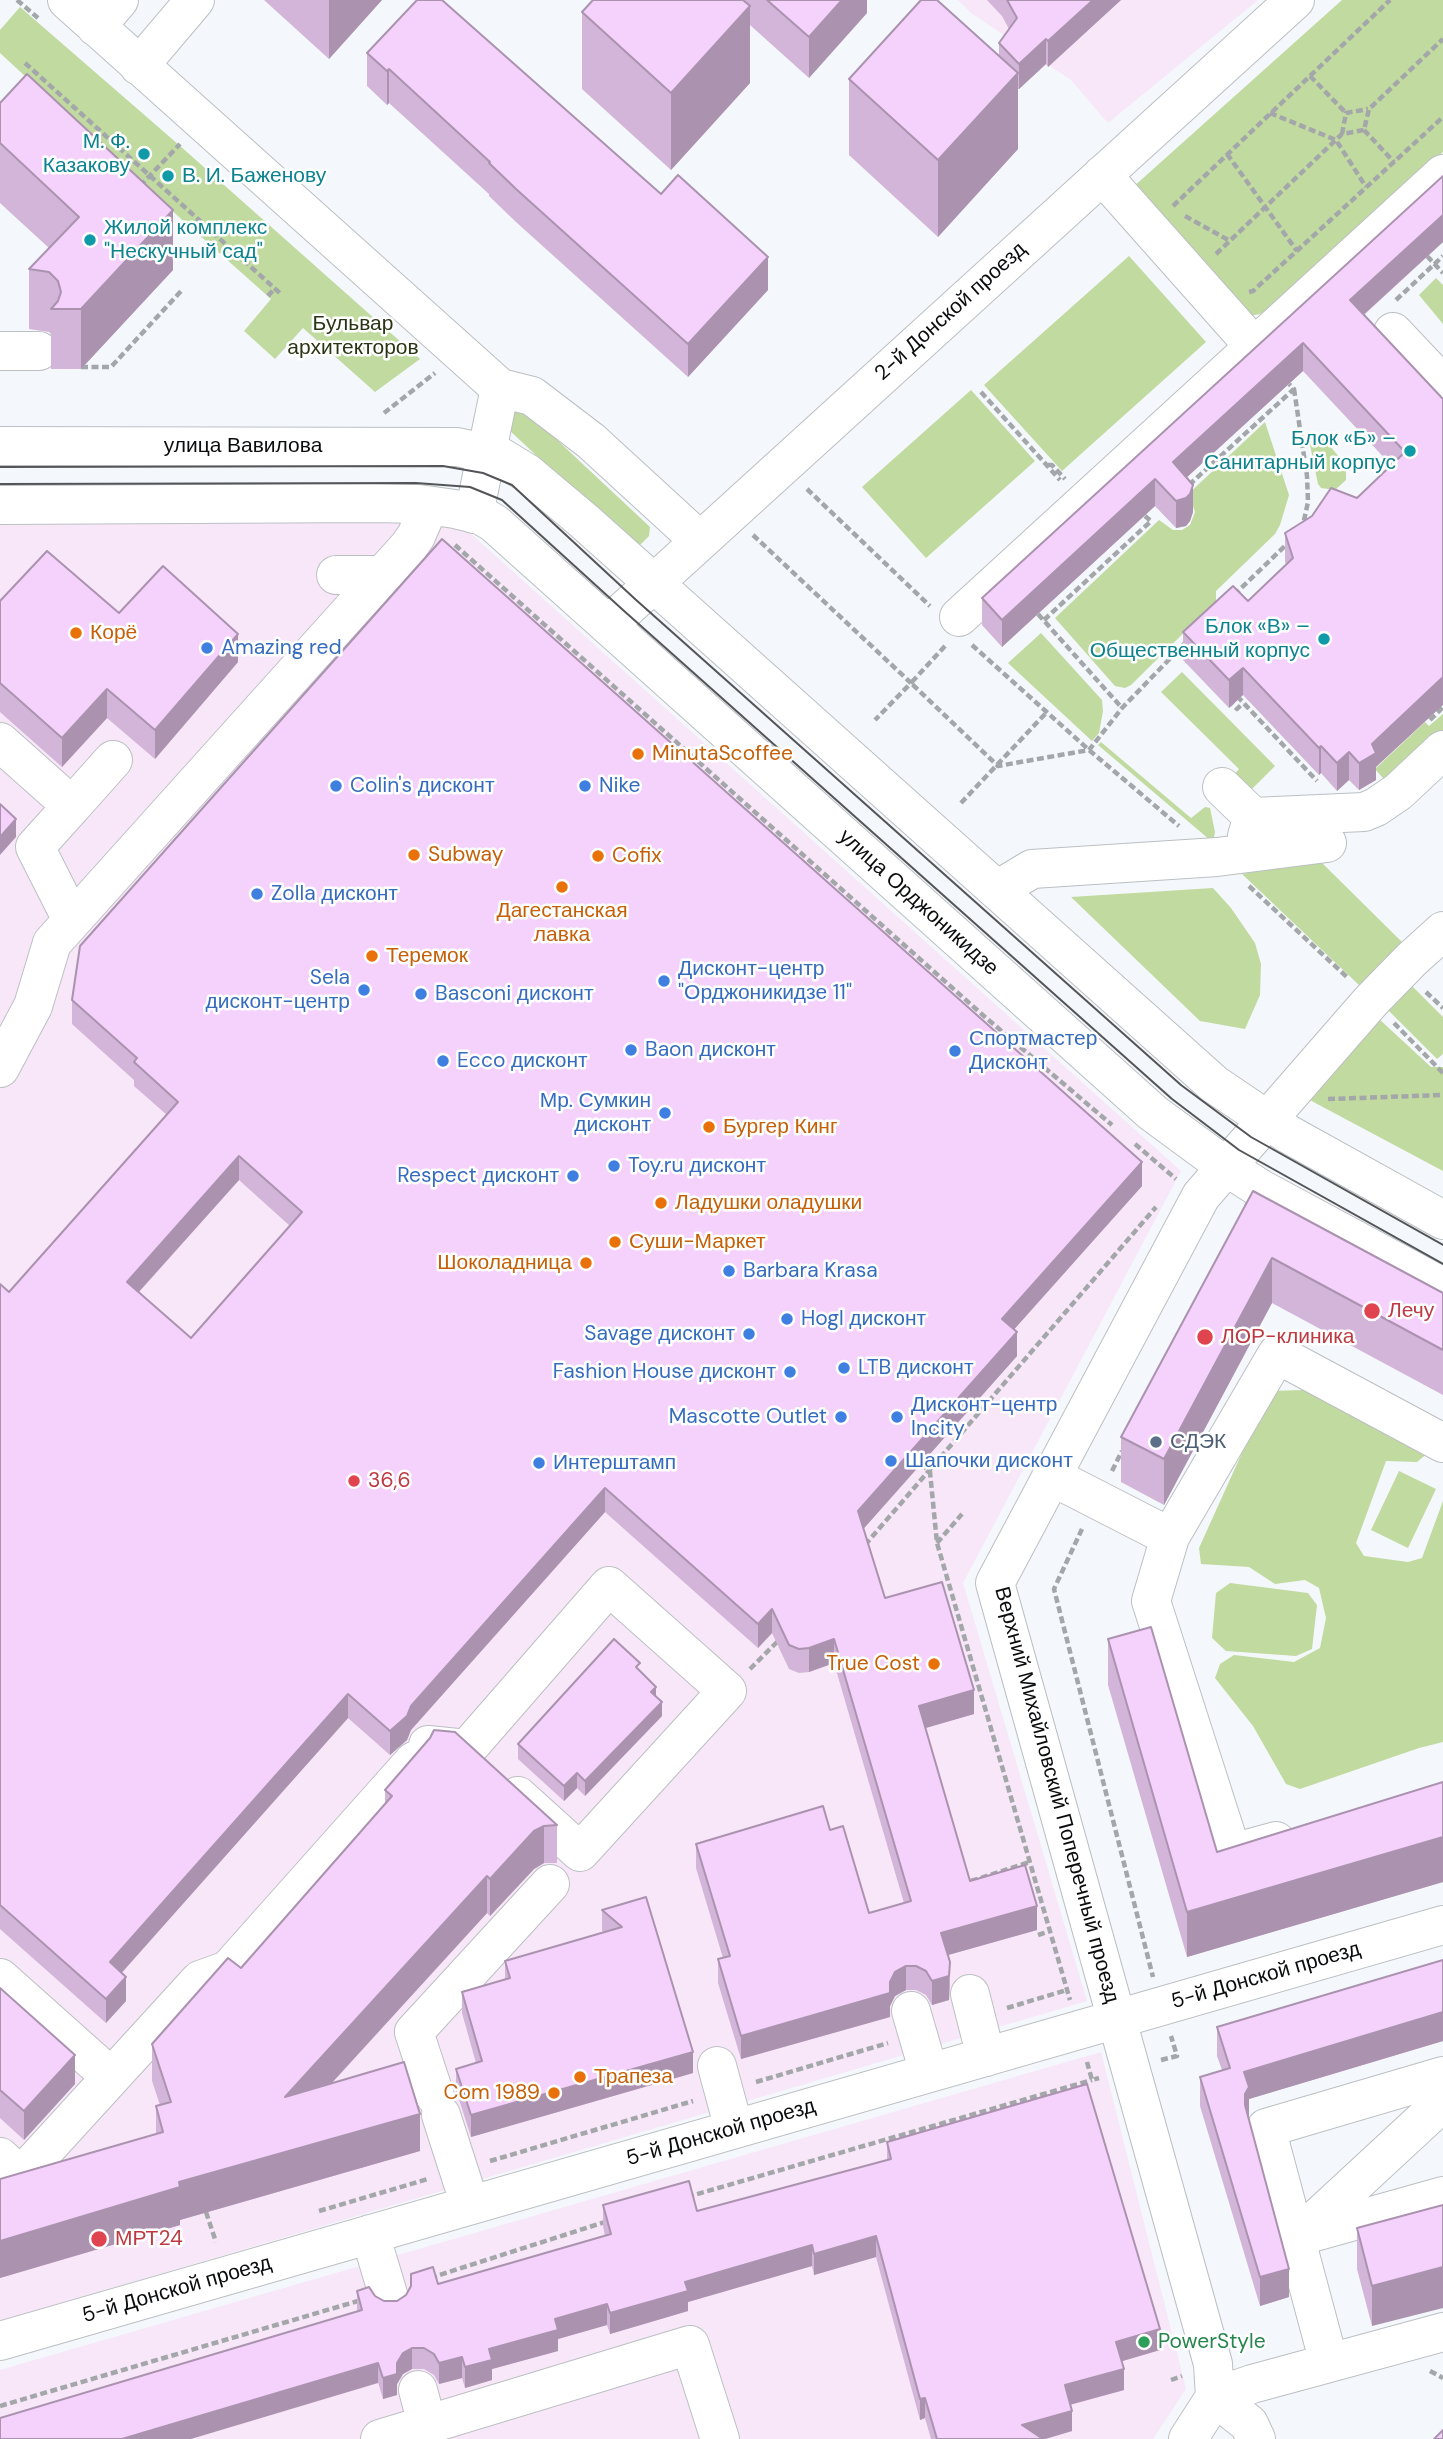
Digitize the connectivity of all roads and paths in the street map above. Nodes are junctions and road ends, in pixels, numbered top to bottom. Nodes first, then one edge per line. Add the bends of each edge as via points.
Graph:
1 (67, 0) edge
2 (195, 0) edge
3 (1390, 0) edge
4 (1288, 2) edge
5 (107, 13) edge
6 (1443, 39) edge
7 (24, 63) dead end
8 (139, 66) junction
9 (1310, 76) junction
10 (1369, 109) junction
11 (1270, 113) junction
12 (1346, 113) junction
13 (1443, 117) edge
14 (1364, 130) junction
15 (1342, 134) junction
16 (1336, 140) junction
17 (180, 144) dead end
18 (1227, 154) junction
19 (1394, 162) junction
20 (1443, 174) edge
21 (1102, 175) junction
22 (149, 177) junction
23 (1366, 187) junction
24 (134, 194) edge
25 (1171, 207) junction
26 (1265, 208) junction
27 (1172, 216) dead end
28 (1230, 241) junction
29 (1297, 251) junction
30 (1214, 256) dead end
31 (1427, 256) edge
32 (1443, 273) edge
33 (274, 289) junction
34 (182, 290) dead end
35 (1244, 294) dead end
36 (282, 295) dead end
37 (268, 296) dead end
38 (1394, 332) dead end
39 (1253, 345) junction
40 (0, 351) edge
41 (39, 351) dead end
42 (80, 367) dead end
43 (1289, 384) edge
44 (1443, 385) edge
45 (500, 388) junction
46 (1294, 389) junction
47 (981, 392) dead end
48 (0, 446) edge
49 (486, 452) junction
50 (1047, 466) junction
51 (1183, 481) edge
52 (801, 483) dead end
53 (1073, 491) junction
54 (0, 505) edge
55 (429, 506) junction
56 (474, 514) junction
57 (1145, 516) edge
58 (1300, 531) edge
59 (750, 532) dead end
60 (1291, 540) edge
61 (700, 541) junction
62 (448, 543) edge
63 (336, 575) dead end
64 (383, 575) junction
65 (653, 583) junction
66 (1233, 596) edge
67 (1038, 614) edge
68 (1044, 620) junction
69 (608, 625) junction
70 (951, 627) junction
71 (1195, 632) edge
72 (1186, 642) junction
73 (1194, 650) edge
74 (911, 683) junction
75 (1234, 693) edge
76 (1226, 698) edge
77 (1443, 698) edge
78 (1243, 703) junction
79 (1443, 707) edge
80 (1122, 708) junction
81 (1046, 713) junction
82 (1425, 715) edge
83 (875, 720) dead end
84 (1279, 728) edge
85 (1272, 734) junction
86 (1435, 736) edge
87 (0, 742) edge
88 (680, 745) junction
89 (1089, 750) junction
90 (673, 753) edge
91 (113, 760) dead end
92 (998, 766) junction
93 (1222, 787) dead end
94 (961, 803) dead end
95 (72, 806) junction
96 (1337, 828) junction
97 (775, 830) junction
98 (768, 838) edge
99 (1239, 842) junction
100 (997, 890) junction
101 (867, 912) junction
102 (72, 920) junction
103 (859, 920) edge
104 (1443, 931) edge
105 (1371, 1001) junction
106 (985, 1017) junction
107 (978, 1025) edge
108 (0, 1068) edge
109 (1443, 1073) edge
110 (1443, 1095) edge
111 (1318, 1100) dead end
112 (1266, 1120) junction
113 (1117, 1129) dead end
114 (1127, 1138) dead end
115 (1225, 1166) junction
116 (1178, 1181) dead end
117 (1160, 1201) dead end
118 (1443, 1220) edge
119 (1443, 1287) edge
120 (1443, 1443) edge
121 (921, 1464) edge
122 (930, 1472) junction
123 (1051, 1476) junction
124 (961, 1514) dead end
125 (1170, 1537) junction
126 (937, 1543) junction
127 (862, 1549) edge
128 (780, 1639) edge
129 (969, 1654) junction
130 (957, 1658) edge
131 (727, 1692) junction
132 (484, 1764) junction
133 (1311, 1832) edge
134 (1030, 1862) junction
135 (565, 1868) junction
136 (964, 1884) edge
137 (1443, 1926) edge
138 (1050, 1931) junction
139 (1038, 1934) dead end
140 (0, 1978) edge
141 (973, 2006) joint
142 (1117, 2020) junction
143 (914, 2023) joint
144 (986, 2057) junction
145 (929, 2073) junction
146 (1443, 2076) edge
147 (111, 2077) junction
148 (720, 2079) junction
149 (1092, 2080) dead end
150 (1443, 2102) edge
151 (734, 2129) junction
152 (0, 2157) edge
153 (465, 2188) junction
154 (1443, 2196) edge
155 (687, 2198) edge
156 (206, 2212) dead end
157 (318, 2212) dead end
158 (611, 2220) edge
159 (370, 2234) junction
160 (228, 2238) dead end
161 (1296, 2238) junction
162 (389, 2297) junction
163 (1443, 2332) edge
164 (0, 2341) edge
165 (1329, 2363) junction
166 (1425, 2367) dead end
167 (1443, 2378) edge
168 (1215, 2397) junction
169 (0, 2406) edge
170 (380, 2439) edge
171 (720, 2439) edge
172 (1188, 2439) edge
173 (1256, 2439) edge

1 - 5 street
2 - 8 street
3 - 9 path
4 - 21 street, 2-й Донской проезд
5 - 8 street
6 - 10 path
7 - 22 path
8 - 45 street
9 - 11 path
9 - 12 path
10 - 12 path
10 - 14 path
11 - 16 path
11 - 18 path
12 - 15 path
13 - 19 path
14 - 15 path
14 - 19 path
15 - 16 path
16 - 23 path
16 - 26 path
17 - 22 path
18 - 25 path
18 - 26 path
19 - 23 path
20 - 39 street
21 - 39 street
21 - 61 street, 2-й Донской проезд
22 - 24 path
22 - 33 path
23 - 29 path
25 - 27 path
25 - 28 path
26 - 28 path
26 - 29 path
28 - 30 path
29 - 35 path
31 - 32 path
33 - 36 path
33 - 37 path
34 - 42 path via 111,367
38 - 44 street
39 - 53 street
40 - 41 street
43 - 46 path
45 - 49 street
45 - 61 street via 532,396 591,441
46 - 51 path via 1188,486
46 - 58 path via 1307,477 1308,502
47 - 50 path
48 - 49 street, улица Вавилова via 445,447
49 - 56 street
49 - 65 street via 527,472
50 - 53 path
50 - 53 path via 1052,465
52 - 70 path
53 - 70 street
54 - 55 street
55 - 56 street
55 - 64 street via 416,536
56 - 69 street, улица Орджоникидзе via 494,523
57 - 68 path via 1151,521
59 - 74 path
60 - 66 path
61 - 65 street, 2-й Донской проезд
62 - 88 path via 457,545
63 - 64 street
64 - 102 street
65 - 69 street, 2-й Донской проезд
65 - 100 street
67 - 68 path
68 - 80 path
69 - 115 street, улица Орджоникидзе via 1134,1096
70 - 74 path
70 - 81 path
71 - 72 path
72 - 73 path
72 - 80 path
74 - 83 path
74 - 92 path
75 - 78 path
76 - 78 path via 1237,709
77 - 82 path
78 - 85 path
79 - 86 path
80 - 89 path
81 - 89 path
81 - 92 path
84 - 85 path
85 - 96 path
86 - 96 street via 1387,800
87 - 95 street
88 - 90 path
88 - 97 path
89 - 92 path
89 - 99 path
91 - 95 street
92 - 94 path
93 - 99 street
95 - 102 street via 35,847
96 - 99 street
97 - 98 path
97 - 101 path
99 - 100 street via 1032,869
99 - 105 path
100 - 112 street via 1214,1084
101 - 103 path
101 - 106 path
102 - 108 street via 52,943 33,1006
104 - 105 street, Верхний Михайловский Поперечный проезд
105 - 109 path
105 - 112 street, Верхний Михайловский Поперечный проезд
106 - 107 path
106 - 113 path
110 - 111 path
112 - 115 street, Верхний Михайловский Поперечный проезд
112 - 118 street
114 - 116 path
115 - 119 street, улица Орджоникидзе
115 - 123 street, Верхний Михайловский Поперечный проезд via 1201,1196
117 - 122 path
120 - 125 street via 1277,1354
121 - 122 path
122 - 126 path
122 - 127 path
123 - 125 street
123 - 142 street, Верхний Михайловский Поперечный проезд via 995,1583
124 - 126 path
125 - 133 street via 1151,1601 1232,1853
126 - 129 path
128 - 131 path
129 - 130 path
129 - 134 path
131 - 132 street via 609,1586
131 - 135 street
132 - 135 street
132 - 147 street via 421,1753 228,1970 200,1980
134 - 136 path
134 - 138 path
135 - 153 street via 414,2032
137 - 142 street, 5-й Донской проезд
138 - 139 path
138 - 141 path via 1067,1990
140 - 147 street
141 - 144 street
142 - 144 street, 5-й Донской проезд
142 - 168 street, Верхний Михайловский Поперечный проезд via 1213,2364
143 - 145 street
143 - 148 path
144 - 145 street, 5-й Донской проезд
145 - 151 street, 5-й Донской проезд
146 - 161 street via 1266,2127
147 - 152 street via 20,2175
148 - 151 street
148 - 153 path
149 - 155 path
150 - 161 street
151 - 153 street, 5-й Донской проезд
153 - 157 path
153 - 159 street, 5-й Донской проезд
154 - 161 street
156 - 160 path via 216,2242
158 - 162 path
159 - 162 street
159 - 164 street, 5-й Донской проезд
161 - 165 street
162 - 169 path
163 - 165 street
165 - 168 street
166 - 167 path
168 - 172 street
168 - 173 street via 1249,2424
170 - 171 street via 422,2407 690,2345

